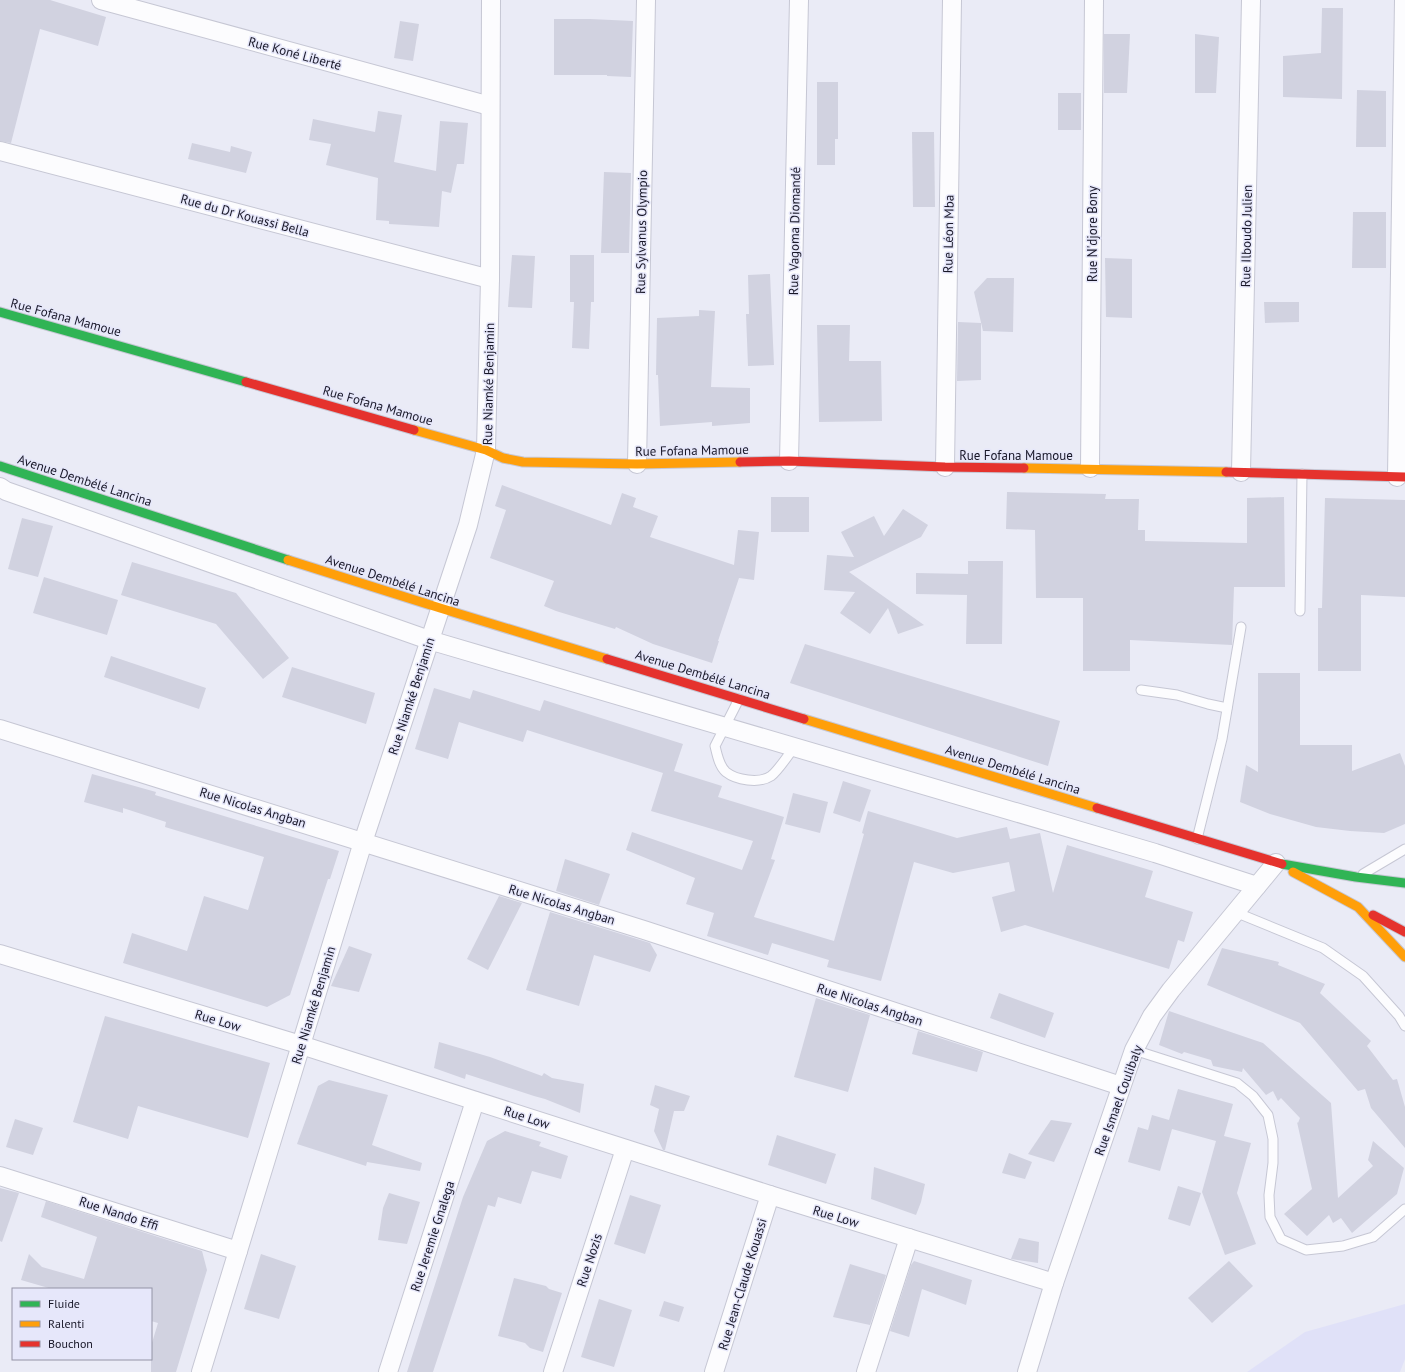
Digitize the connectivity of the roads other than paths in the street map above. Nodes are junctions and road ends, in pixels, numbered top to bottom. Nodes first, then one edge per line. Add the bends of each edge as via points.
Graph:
1 (101, 0) edge
2 (491, 0) edge
3 (646, 0) edge
4 (799, 0) edge
5 (952, 0) edge
6 (1094, 0) edge
7 (1251, 0) edge
8 (1404, 0) edge
9 (490, 106) junction
10 (0, 151) edge
11 (490, 279) junction
12 (0, 312) edge
13 (486, 450) junction
14 (789, 461) junction
15 (637, 464) junction
16 (0, 466) edge
17 (945, 467) junction
18 (1090, 468) junction
19 (1241, 472) junction
20 (1302, 474) junction
21 (1401, 477) edge
22 (0, 487) edge
23 (440, 608) junction
24 (1300, 611) dead end
25 (1241, 627) dead end
26 (430, 640) junction
27 (1141, 690) dead end
28 (739, 699) junction
29 (1227, 708) junction
30 (725, 726) junction
31 (0, 729) edge
32 (795, 746) junction
33 (1197, 839) junction
34 (363, 842) junction
35 (1405, 849) edge
36 (1276, 863) junction
37 (1356, 877) junction
38 (1405, 883) edge
39 (1257, 886) junction
40 (1358, 907) junction
41 (1235, 912) junction
42 (1405, 932) edge
43 (0, 954) edge
44 (1405, 958) edge
45 (1405, 1026) edge
46 (301, 1045) junction
47 (1134, 1050) junction
48 (1121, 1086) junction
49 (475, 1101) junction
50 (625, 1149) junction
51 (0, 1176) edge
52 (770, 1195) junction
53 (1405, 1209) edge
54 (909, 1238) junction
55 (238, 1251) junction
56 (1054, 1283) junction
57 (201, 1372) edge
58 (388, 1372) edge
59 (553, 1372) edge
60 (714, 1372) edge
61 (866, 1372) edge
62 (1027, 1372) edge

1 - 9 street, Rue Koné Liberté
2 - 9 street, Rue Niamké Benjamin
3 - 15 street, Rue Sylvanus Olympio
4 - 14 street, Rue Vagoma Diomandé
5 - 17 street, Rue Léon Mba
6 - 18 street, Rue N'djore Bony
7 - 19 street, Rue Ilboudo Julien
8 - 21 street
9 - 11 street, Rue Niamké Benjamin
10 - 11 street, Rue du Dr Kouassi Bella
11 - 13 street, Rue Niamké Benjamin
12 - 13 street, Rue Fofana Mamoue
13 - 15 street, Rue Fofana Mamoue via 503,458 523,462
13 - 23 street, Rue Niamké Benjamin via 468,525
14 - 15 street, Rue Fofana Mamoue
14 - 17 street, Rue Fofana Mamoue
16 - 23 street, Avenue Dembélé Lancina
17 - 18 street, Rue Fofana Mamoue
18 - 19 street, Rue Fofana Mamoue
19 - 20 street, Rue Fofana Mamoue
20 - 21 street, Rue Fofana Mamoue
20 - 24 lane
22 - 26 street
23 - 26 street, Rue Niamké Benjamin
23 - 28 street, Avenue Dembélé Lancina
25 - 29 lane
26 - 30 street
26 - 34 street, Rue Niamké Benjamin
27 - 29 lane via 1178,695
28 - 30 lane
28 - 33 street, Avenue Dembélé Lancina
29 - 33 lane via 1222,739
30 - 32 street
30 - 32 lane via 714,746 726,771 744,780 760,780 771,776
31 - 34 street, Rue Nicolas Angban
32 - 39 street via 1155,853
33 - 36 street, Avenue Dembélé Lancina
34 - 46 street, Rue Niamké Benjamin
34 - 48 street, Rue Nicolas Angban via 652,932
35 - 37 lane
36 - 37 street, Avenue Dembélé Lancina
36 - 39 street, Rue Ismael Coulibaly
36 - 40 street
37 - 38 street, Avenue Dembélé Lancina
39 - 41 street, Rue Ismael Coulibaly
40 - 42 street
40 - 44 street
41 - 45 lane via 1323,948 1363,976
41 - 47 street, Rue Ismael Coulibaly via 1171,990 1152,1016
43 - 46 street, Rue Low
46 - 49 street, Rue Low
46 - 55 street, Rue Niamké Benjamin
47 - 48 street, Rue Ismael Coulibaly
47 - 53 lane via 1237,1083 1253,1096 1268,1115 1274,1139 1269,1195 1270,1217 1281,1239 1306,1250 1343,1246 1373,1237
48 - 56 street, Rue Ismael Coulibaly
49 - 50 street, Rue Low
49 - 58 street, Rue Jeremie Gnalega
50 - 52 street, Rue Low
50 - 59 street, Rue Nozis
51 - 55 street, Rue Nando Effi
52 - 54 street, Rue Low
52 - 60 street, Rue Jean-Claude Kouassi
54 - 56 street, Rue Low
54 - 61 street
55 - 57 street, Rue Niamké Benjamin
56 - 62 street, Rue Ismael Coulibaly

